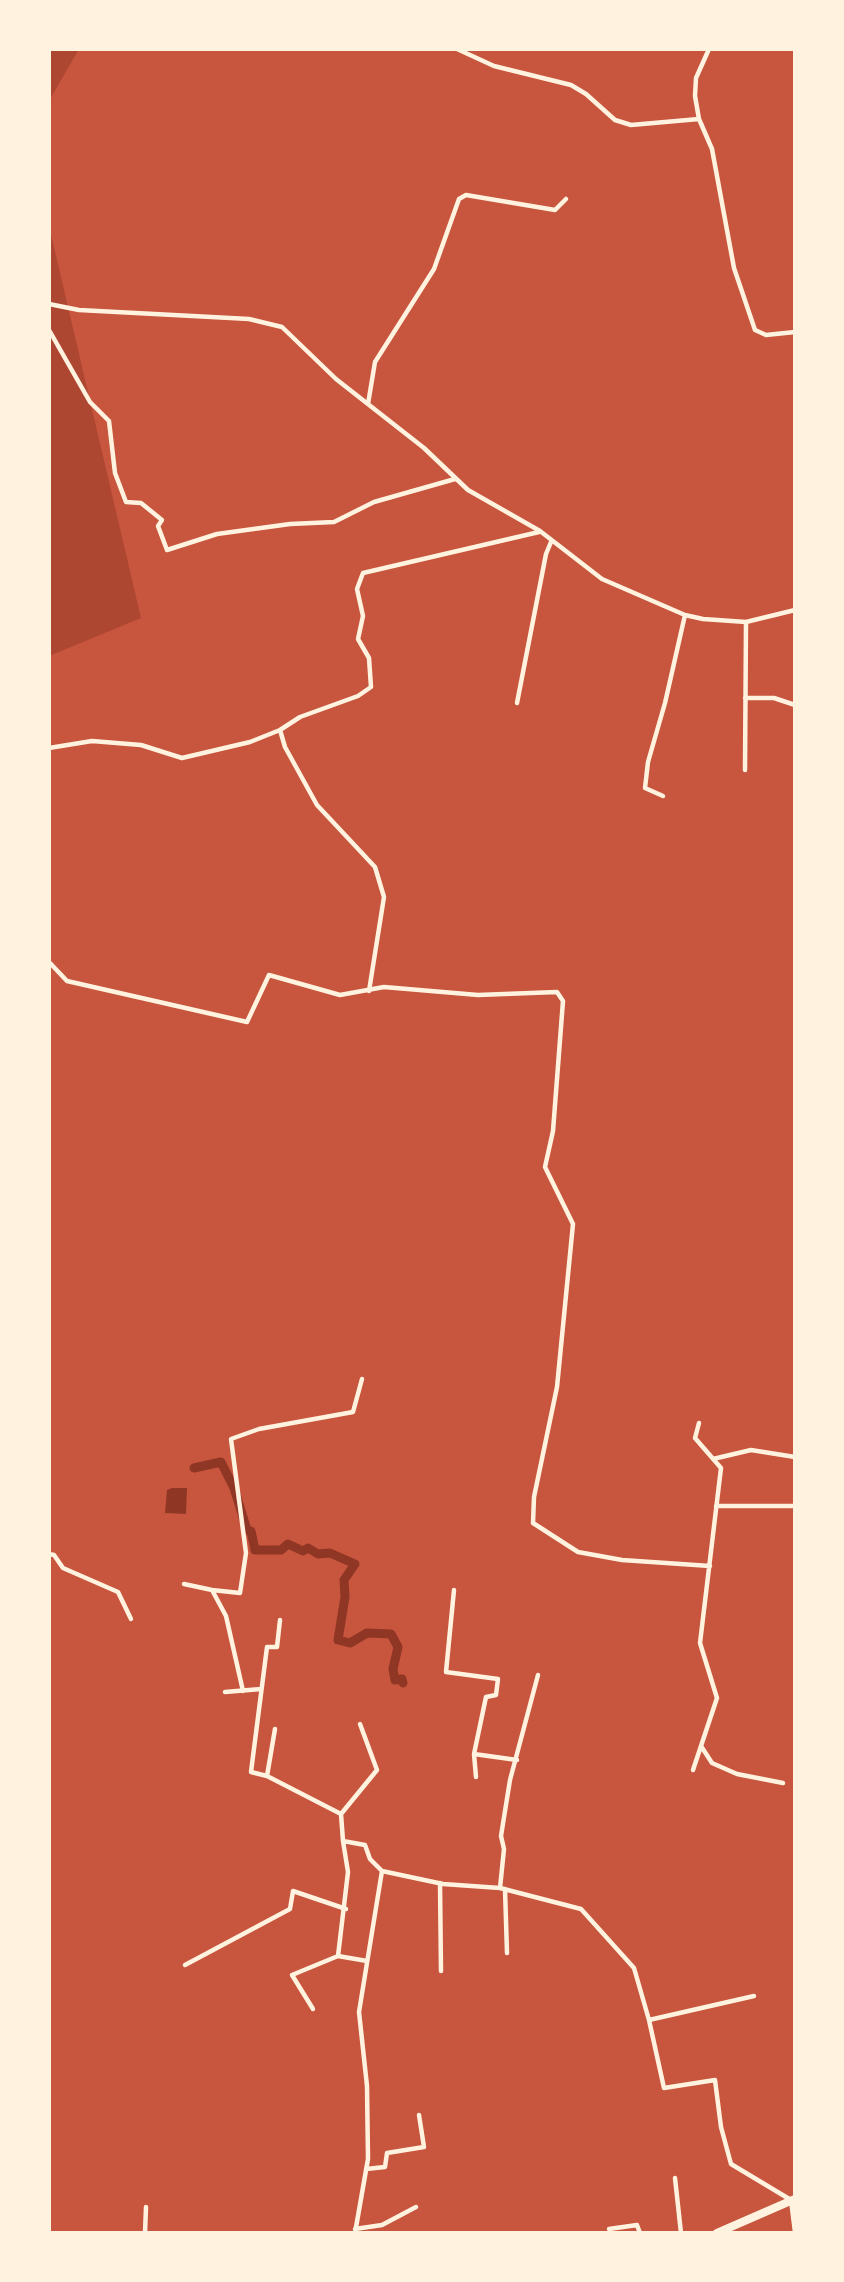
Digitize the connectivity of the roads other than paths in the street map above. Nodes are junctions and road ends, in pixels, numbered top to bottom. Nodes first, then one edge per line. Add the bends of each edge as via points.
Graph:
1 (457, 49) edge
2 (709, 49) edge
3 (699, 119) junction
4 (566, 199) dead end
5 (49, 304) edge
6 (49, 330) edge
7 (795, 332) edge
8 (368, 404) junction
9 (456, 479) junction
10 (540, 531) junction
11 (551, 542) junction
12 (795, 610) edge
13 (685, 615) junction
14 (746, 622) junction
15 (745, 698) junction
16 (517, 703) dead end
17 (795, 705) edge
18 (280, 730) junction
19 (49, 748) edge
20 (745, 771) dead end
21 (663, 796) dead end
22 (49, 962) edge
23 (369, 991) junction
24 (362, 1380) dead end
25 (699, 1423) dead end
26 (795, 1457) edge
27 (713, 1459) junction
28 (716, 1506) junction
29 (795, 1506) edge
30 (49, 1554) edge
31 (710, 1566) junction
32 (184, 1584) dead end
33 (212, 1590) junction
34 (454, 1590) dead end
35 (131, 1619) dead end
36 (280, 1620) dead end
37 (538, 1675) dead end
38 (261, 1689) junction
39 (243, 1691) junction
40 (225, 1692) dead end
41 (360, 1724) dead end
42 (275, 1729) dead end
43 (701, 1745) junction
44 (474, 1754) junction
45 (517, 1760) junction
46 (693, 1770) dead end
47 (267, 1776) junction
48 (476, 1777) dead end
49 (783, 1783) dead end
50 (341, 1814) junction
51 (343, 1841) junction
52 (382, 1871) junction
53 (440, 1883) junction
54 (502, 1889) junction
55 (346, 1909) junction
56 (507, 1953) dead end
57 (338, 1956) junction
58 (367, 1961) junction
59 (186, 1965) dead end
60 (441, 1971) dead end
61 (754, 1996) dead end
62 (313, 2009) dead end
63 (649, 2020) junction
64 (419, 2115) dead end
65 (366, 2169) junction
66 (675, 2178) dead end
67 (793, 2200) edge
68 (146, 2207) dead end
69 (416, 2207) dead end
70 (609, 2230) dead end
71 (355, 2231) edge
72 (795, 2232) edge
73 (145, 2233) edge
74 (640, 2233) edge
75 (681, 2233) edge
76 (717, 2233) edge

1 - 3 street via 494,66 570,85 615,120 631,125
2 - 3 street via 696,78
3 - 7 street via 712,149 731,256 749,317 755,330 766,335
4 - 8 street via 555,210 466,195 459,199 434,269 375,362
5 - 8 street via 79,310 249,319 282,327
6 - 9 street via 90,402 109,421 115,473 126,502 141,503 162,520 158,526 167,550 244,530 334,522 374,502
8 - 9 street
9 - 10 street
10 - 11 street
10 - 18 street via 363,573 357,589 363,616 358,639 369,658 371,687
11 - 13 street via 602,579
11 - 16 street
12 - 14 street
13 - 14 street
13 - 21 street via 648,762 645,788
14 - 15 street
15 - 17 street via 774,698
15 - 20 street
18 - 19 street via 182,758 129,744 92,741
18 - 23 street via 317,805 375,867 384,897
22 - 23 street via 67,981 247,1021 269,975 341,995
23 - 31 street via 384,987 478,995 557,992 563,1001 553,1131 545,1167 573,1224 557,1387 534,1497 533,1523 578,1552
24 - 33 street via 353,1412 259,1429 231,1439 246,1553 240,1593
25 - 27 street via 695,1438
26 - 27 street via 751,1450
27 - 28 street via 721,1468
28 - 29 street
28 - 31 street
30 - 35 street via 63,1568 118,1592
31 - 43 street via 700,1643 717,1698
32 - 33 street
33 - 39 street via 226,1616
34 - 44 street via 446,1672 498,1679 496,1695 486,1698
36 - 38 street via 277,1647 267,1647
37 - 45 street
38 - 39 street
38 - 47 street via 251,1772
39 - 40 street
41 - 50 street via 377,1770
42 - 47 street
43 - 46 street
43 - 49 street via 712,1763 737,1774
44 - 45 street
44 - 48 street
45 - 54 street via 501,1836
47 - 50 street
50 - 51 street
51 - 52 street via 365,1845
51 - 55 street via 348,1872
52 - 53 street
52 - 58 street
53 - 54 street
53 - 60 street
54 - 56 street
54 - 63 street via 581,1909 634,1968
55 - 57 street
55 - 59 street via 293,1891 290,1909
57 - 58 street
57 - 62 street via 292,1975
58 - 65 street via 359,2012 367,2086
61 - 63 street
63 - 67 street via 664,2088 715,2080 731,2164
64 - 65 street via 424,2147 387,2153 385,2166
65 - 71 street
66 - 75 street
67 - 72 street
67 - 76 highway
68 - 73 street
69 - 71 street via 382,2225
70 - 74 street via 637,2225

